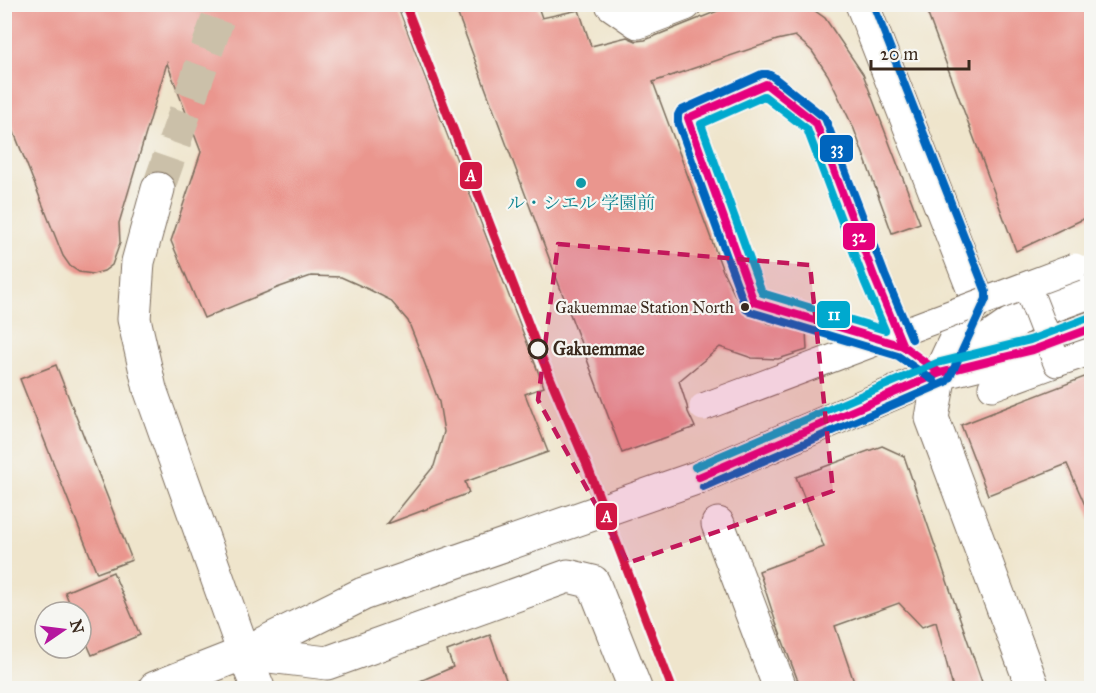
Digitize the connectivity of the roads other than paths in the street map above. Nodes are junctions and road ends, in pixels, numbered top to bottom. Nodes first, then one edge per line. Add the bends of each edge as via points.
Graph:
1 (612, 4) edge
2 (685, 4) edge
3 (862, 4) edge
4 (158, 189) tunnel mouth
5 (1083, 279) edge
6 (1027, 286) junction
7 (1092, 328) edge
8 (1092, 351) edge
9 (1057, 363) junction
10 (940, 373) junction
11 (992, 387) dead end
12 (703, 407) dead end
13 (717, 524) dead end
14 (244, 653) junction
15 (155, 688) edge
16 (258, 688) edge
17 (635, 688) edge
18 (780, 688) edge
19 (1033, 688) edge

1 - 2 street via 638,22
3 - 10 street via 976,296
4 - 14 street via 138,262 134,319 150,389
5 - 6 street, bridge
5 - 10 street
6 - 9 street, bridge
6 - 12 street, bridge
7 - 10 street via 1033,350
8 - 9 street, bridge
9 - 11 street
10 - 14 street via 699,477 363,594
10 - 19 street via 932,418
13 - 18 street
14 - 15 street
14 - 16 street
14 - 17 street via 327,663 568,576 593,582

